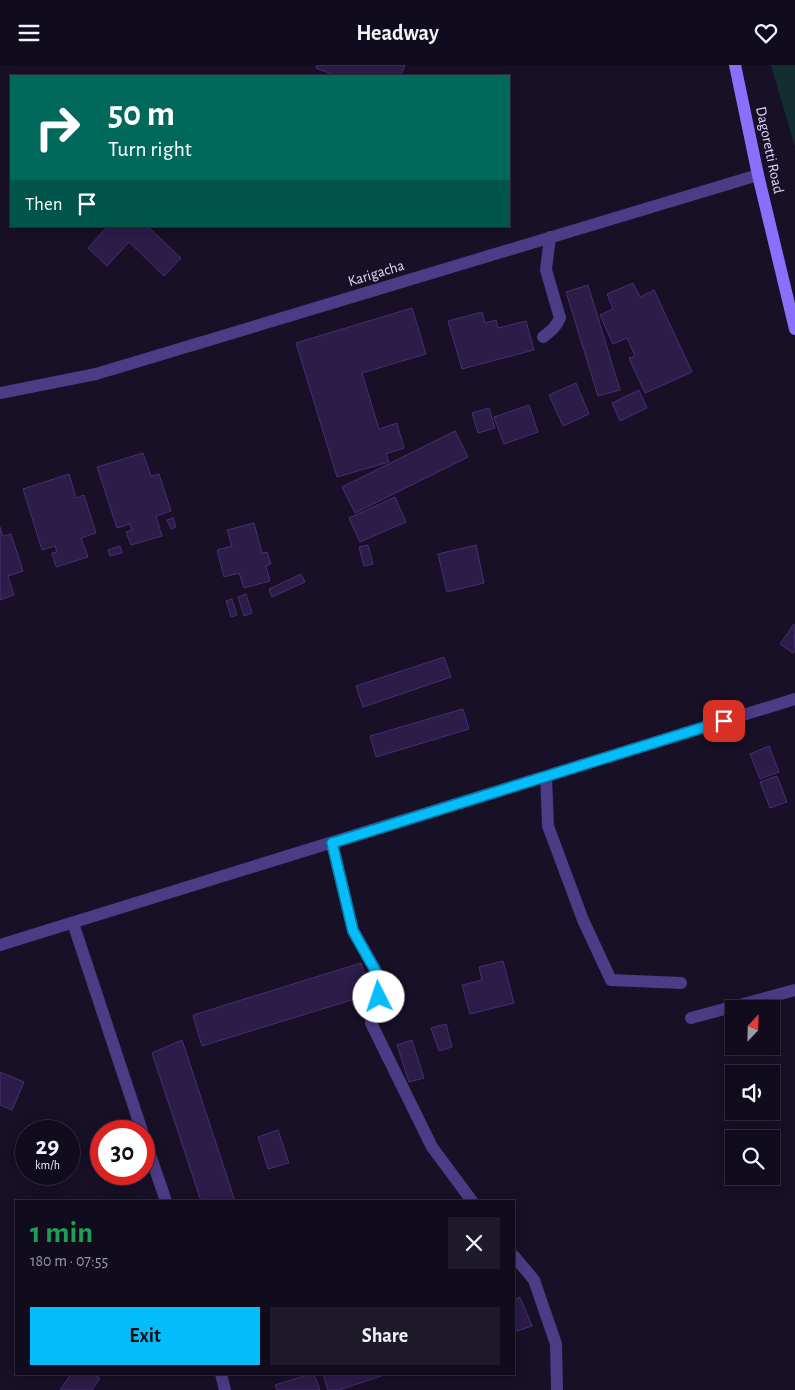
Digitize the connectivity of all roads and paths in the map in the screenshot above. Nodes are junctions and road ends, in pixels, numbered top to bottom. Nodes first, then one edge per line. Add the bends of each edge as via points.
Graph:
1 (735, 65) edge
2 (758, 175) junction
3 (550, 237) junction
4 (795, 329) edge
5 (543, 337) dead end
6 (0, 393) edge
7 (795, 699) edge
8 (546, 776) junction
9 (332, 843) junction
10 (72, 923) junction
11 (0, 945) edge
12 (681, 983) dead end
13 (795, 990) edge
14 (691, 1018) dead end
15 (138, 1120) edge
16 (155, 1169) edge
17 (166, 1200) edge
18 (471, 1200) edge
19 (515, 1257) edge
20 (557, 1390) edge

1 - 2 main road, Dagoretti Road
2 - 3 street, Karigacha
2 - 4 main road, Dagoretti Road
3 - 5 street via 546,271 560,318 558,325
3 - 6 street, Karigacha via 96,374
7 - 8 street
8 - 9 street
8 - 12 street via 548,826 583,921 611,979
9 - 10 street
9 - 18 street via 353,931 383,984 371,1023 432,1147
10 - 11 street
10 - 15 street
13 - 14 street
16 - 17 street
19 - 20 street via 534,1280 556,1344

